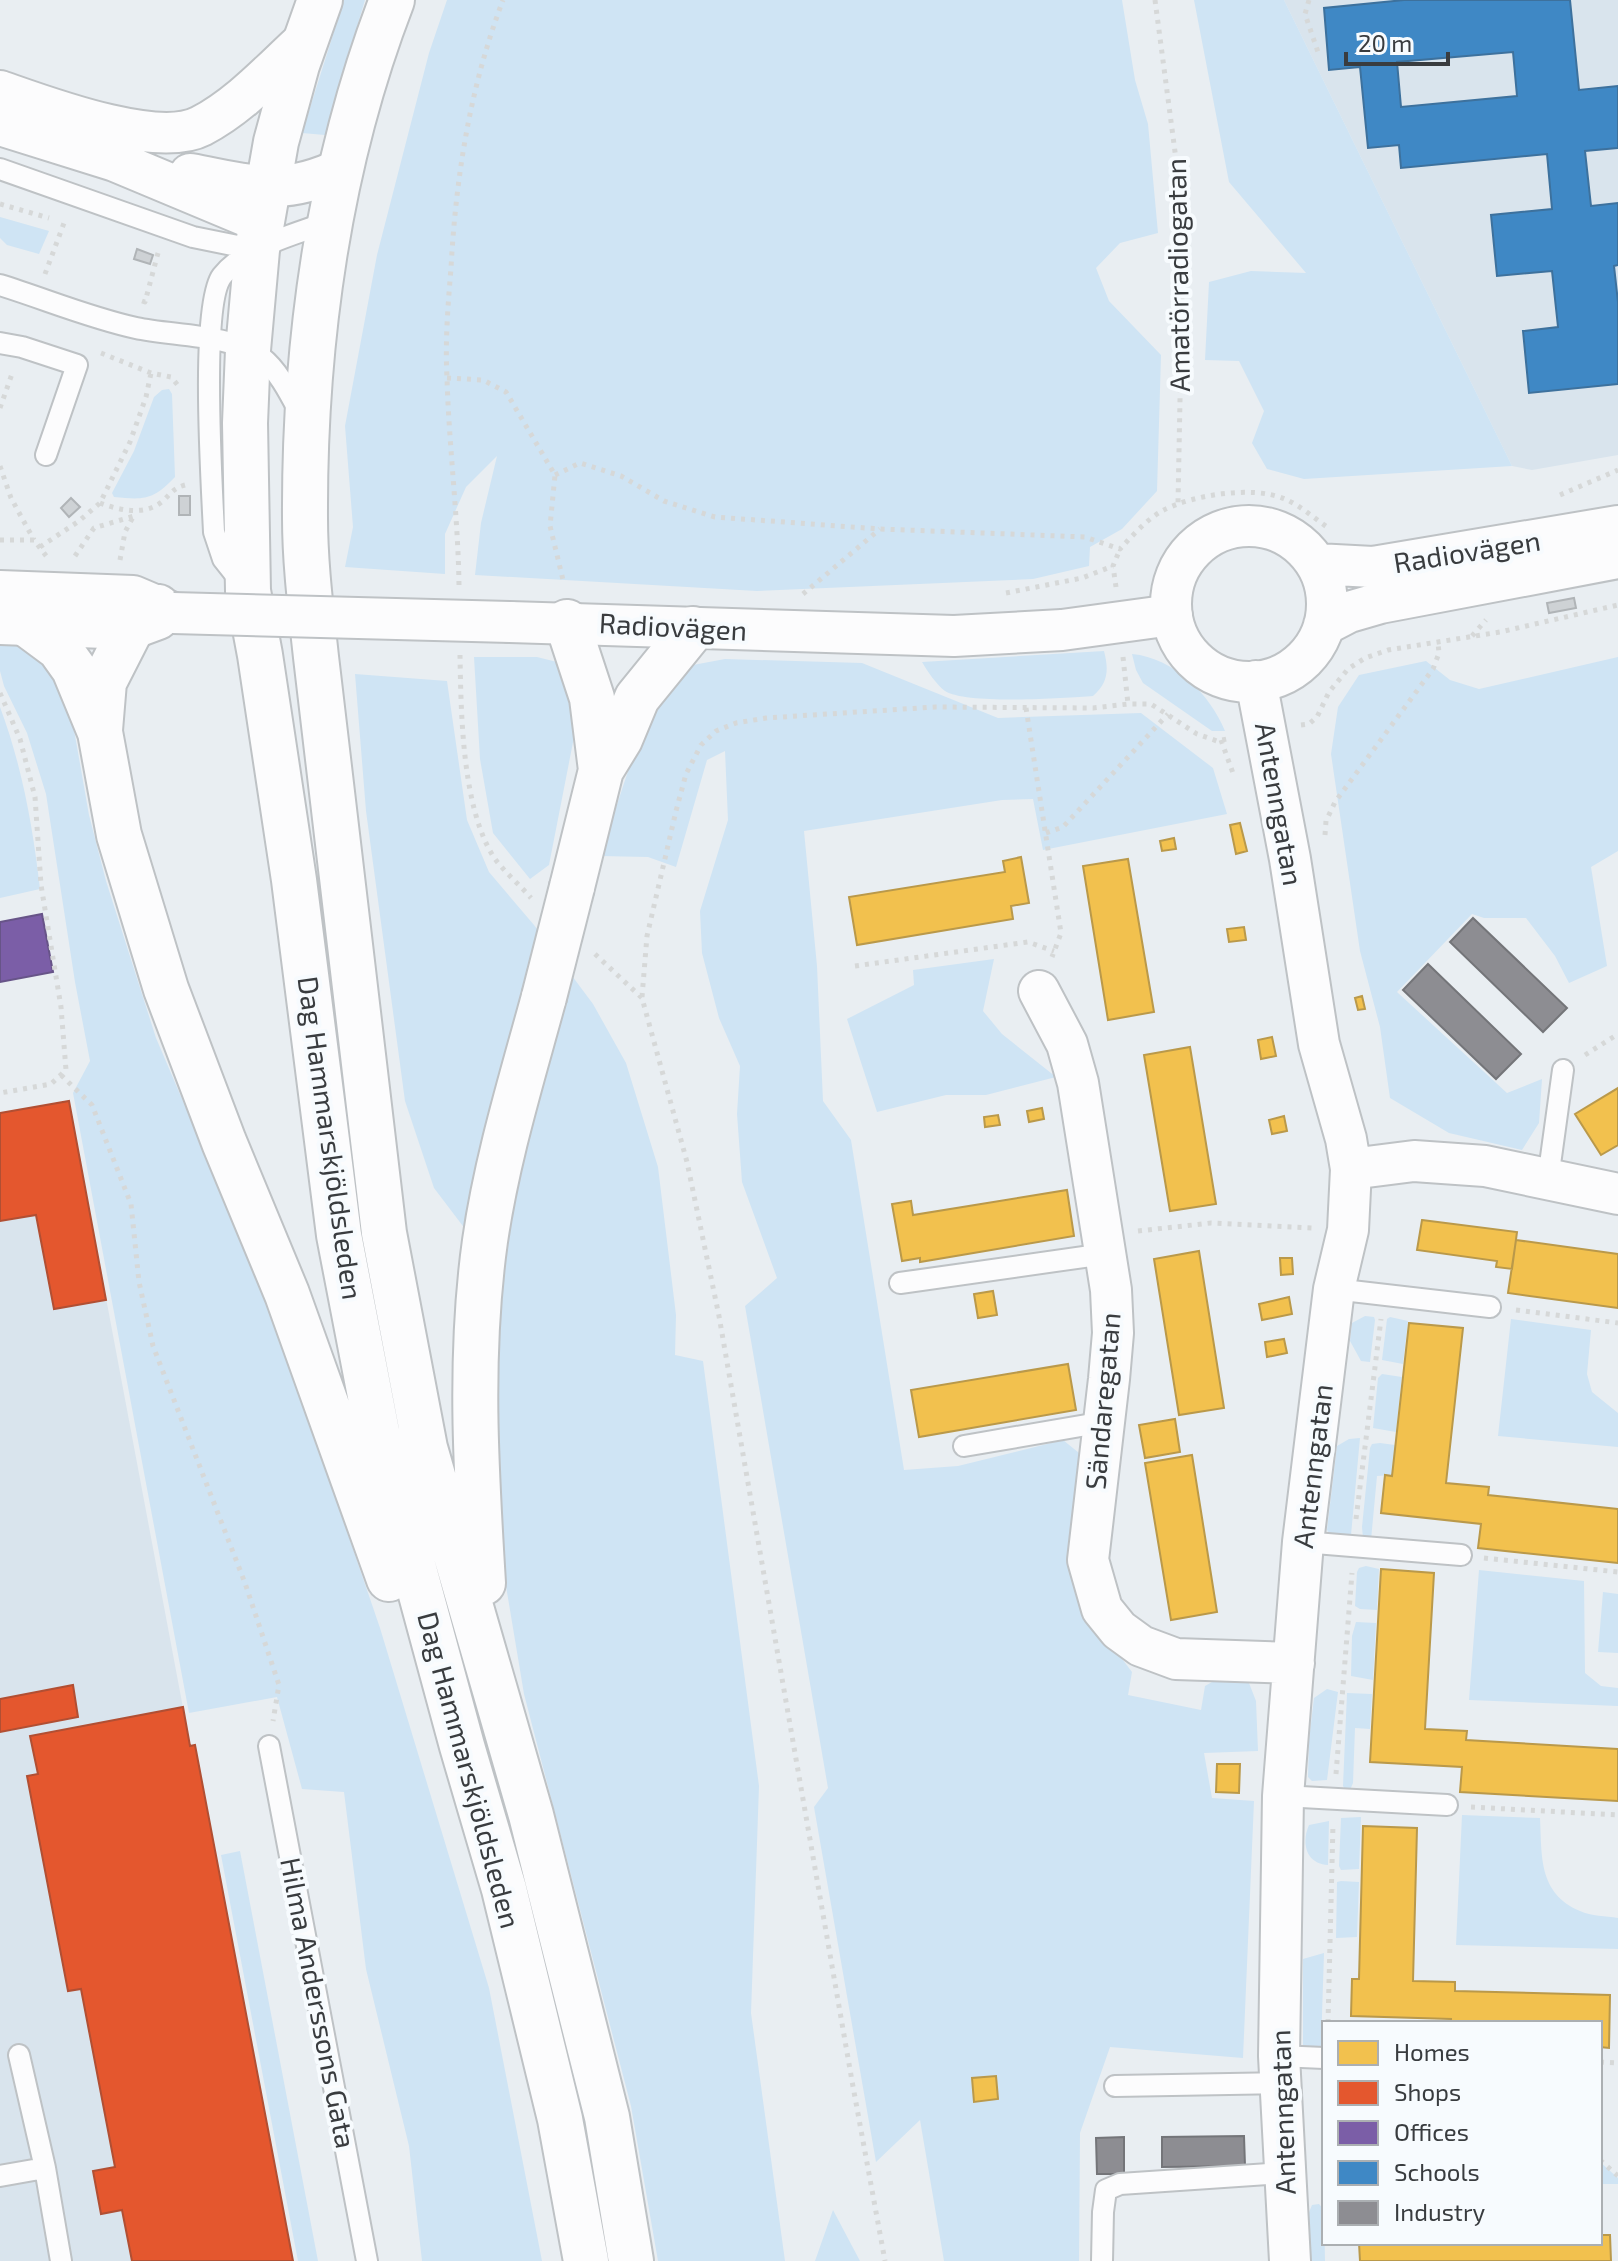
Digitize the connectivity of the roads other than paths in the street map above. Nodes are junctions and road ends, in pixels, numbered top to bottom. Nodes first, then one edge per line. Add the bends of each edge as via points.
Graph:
1 (320, 0) edge
2 (392, 0) edge
3 (305, 40) junction
4 (0, 91) edge
5 (0, 125) edge
6 (0, 169) edge
7 (341, 169) junction
8 (262, 220) junction
9 (330, 221) junction
10 (0, 285) edge
11 (0, 343) edge
12 (228, 344) junction
13 (308, 427) junction
14 (46, 455) dead end
15 (1618, 526) edge
16 (1324, 548) junction
17 (1618, 558) edge
18 (0, 591) edge
19 (567, 607) junction
20 (1172, 615) junction
21 (154, 616) junction
22 (14, 625) edge
23 (1324, 625) junction
24 (693, 629) junction
25 (1256, 681) junction
26 (100, 732) junction
27 (601, 770) junction
28 (1039, 991) road end
29 (1563, 1070) road end
30 (1351, 1169) junction
31 (1548, 1179) junction
32 (1618, 1194) edge
33 (1103, 1244) junction
34 (900, 1283) dead end
35 (1334, 1289) junction
36 (1490, 1307) road end
37 (1104, 1422) junction
38 (964, 1446) dead end
39 (1303, 1542) junction
40 (1461, 1555) road end
41 (487, 1659) junction
42 (1294, 1663) junction
43 (269, 1746) road end
44 (462, 1746) junction
45 (1283, 1796) junction
46 (1447, 1805) road end
47 (19, 2055) dead end
48 (1322, 2058) edge
49 (1279, 2069) junction
50 (1115, 2086) dead end
51 (45, 2168) junction
52 (1284, 2173) junction
53 (0, 2176) edge
54 (61, 2261) edge
55 (367, 2261) edge
56 (586, 2261) edge
57 (631, 2261) edge
58 (1102, 2261) edge
59 (1290, 2261) edge

1 - 3 main road, Dag Hammarskjöldsleden
2 - 7 main road, Dag Hammarskjöldsleden via 361,88
3 - 4 street via 220,113 182,132 130,129
3 - 8 main road, Dag Hammarskjöldsleden via 276,142
5 - 8 street via 115,161
6 - 8 lane via 193,237
7 - 8 street
7 - 9 main road, Dag Hammarskjöldsleden
8 - 9 lane
8 - 12 main road, Dag Hammarskjöldsleden
9 - 13 main road, Dag Hammarskjöldsleden
10 - 12 lane via 135,328
11 - 14 lane via 77,365
12 - 13 lane via 262,358
12 - 44 main road, Dag Hammarskjöldsleden via 245,502 248,591 294,880 342,1250 377,1432
13 - 41 main road, Dag Hammarskjöldsleden via 307,571 384,1233 425,1448
15 - 16 street, Radiovägen via 1373,567
16 - 20 street via 1304,549 1278,531 1228,529 1201,542 1186,557 1173,585
16 - 23 street
17 - 23 street, Radiovägen via 1380,603
18 - 21 street via 133,596
19 - 21 street, Radiovägen, bridge via 510,622
19 - 24 street, Radiovägen
19 - 27 main road via 592,698
20 - 24 street, Radiovägen via 1062,630 954,636
20 - 25 street via 1182,643 1201,665 1227,679
21 - 22 street
21 - 26 main road via 104,682
22 - 26 main road via 59,648 74,669
23 - 25 street via 1304,659 1282,674
24 - 27 main road via 637,698
25 - 30 street, Antenngatan via 1319,1044
26 - 44 main road via 119,835 141,914 193,1064 287,1294 416,1649
27 - 41 main road, bridge via 555,897 544,997 499,1164 485,1241 475,1463
28 - 33 street, Sändaregatan via 1067,1044 1078,1083
29 - 31 lane
30 - 31 street via 1414,1161 1485,1166
30 - 35 street, Antenngatan via 1348,1230
31 - 32 street
33 - 34 lane
33 - 37 street, Sändaregatan via 1113,1333
35 - 36 lane
35 - 39 street, Antenngatan
37 - 38 lane
37 - 42 street, Sändaregatan via 1088,1560 1102,1609 1141,1646 1176,1659
39 - 40 lane
39 - 42 street, Antenngatan
41 - 57 main road, Dag Hammarskjöldsleden via 607,2117
42 - 45 street, Antenngatan
43 - 55 lane, Hilma Anderssons Gata
44 - 56 main road, Dag Hammarskjöldsleden via 504,1889 556,2104
45 - 46 lane
45 - 49 street, Antenngatan
47 - 51 lane
48 - 49 lane
49 - 50 lane
49 - 52 street, Antenngatan
51 - 53 lane
51 - 54 lane
52 - 58 lane via 1120,2184 1106,2190
52 - 59 street, Antenngatan

